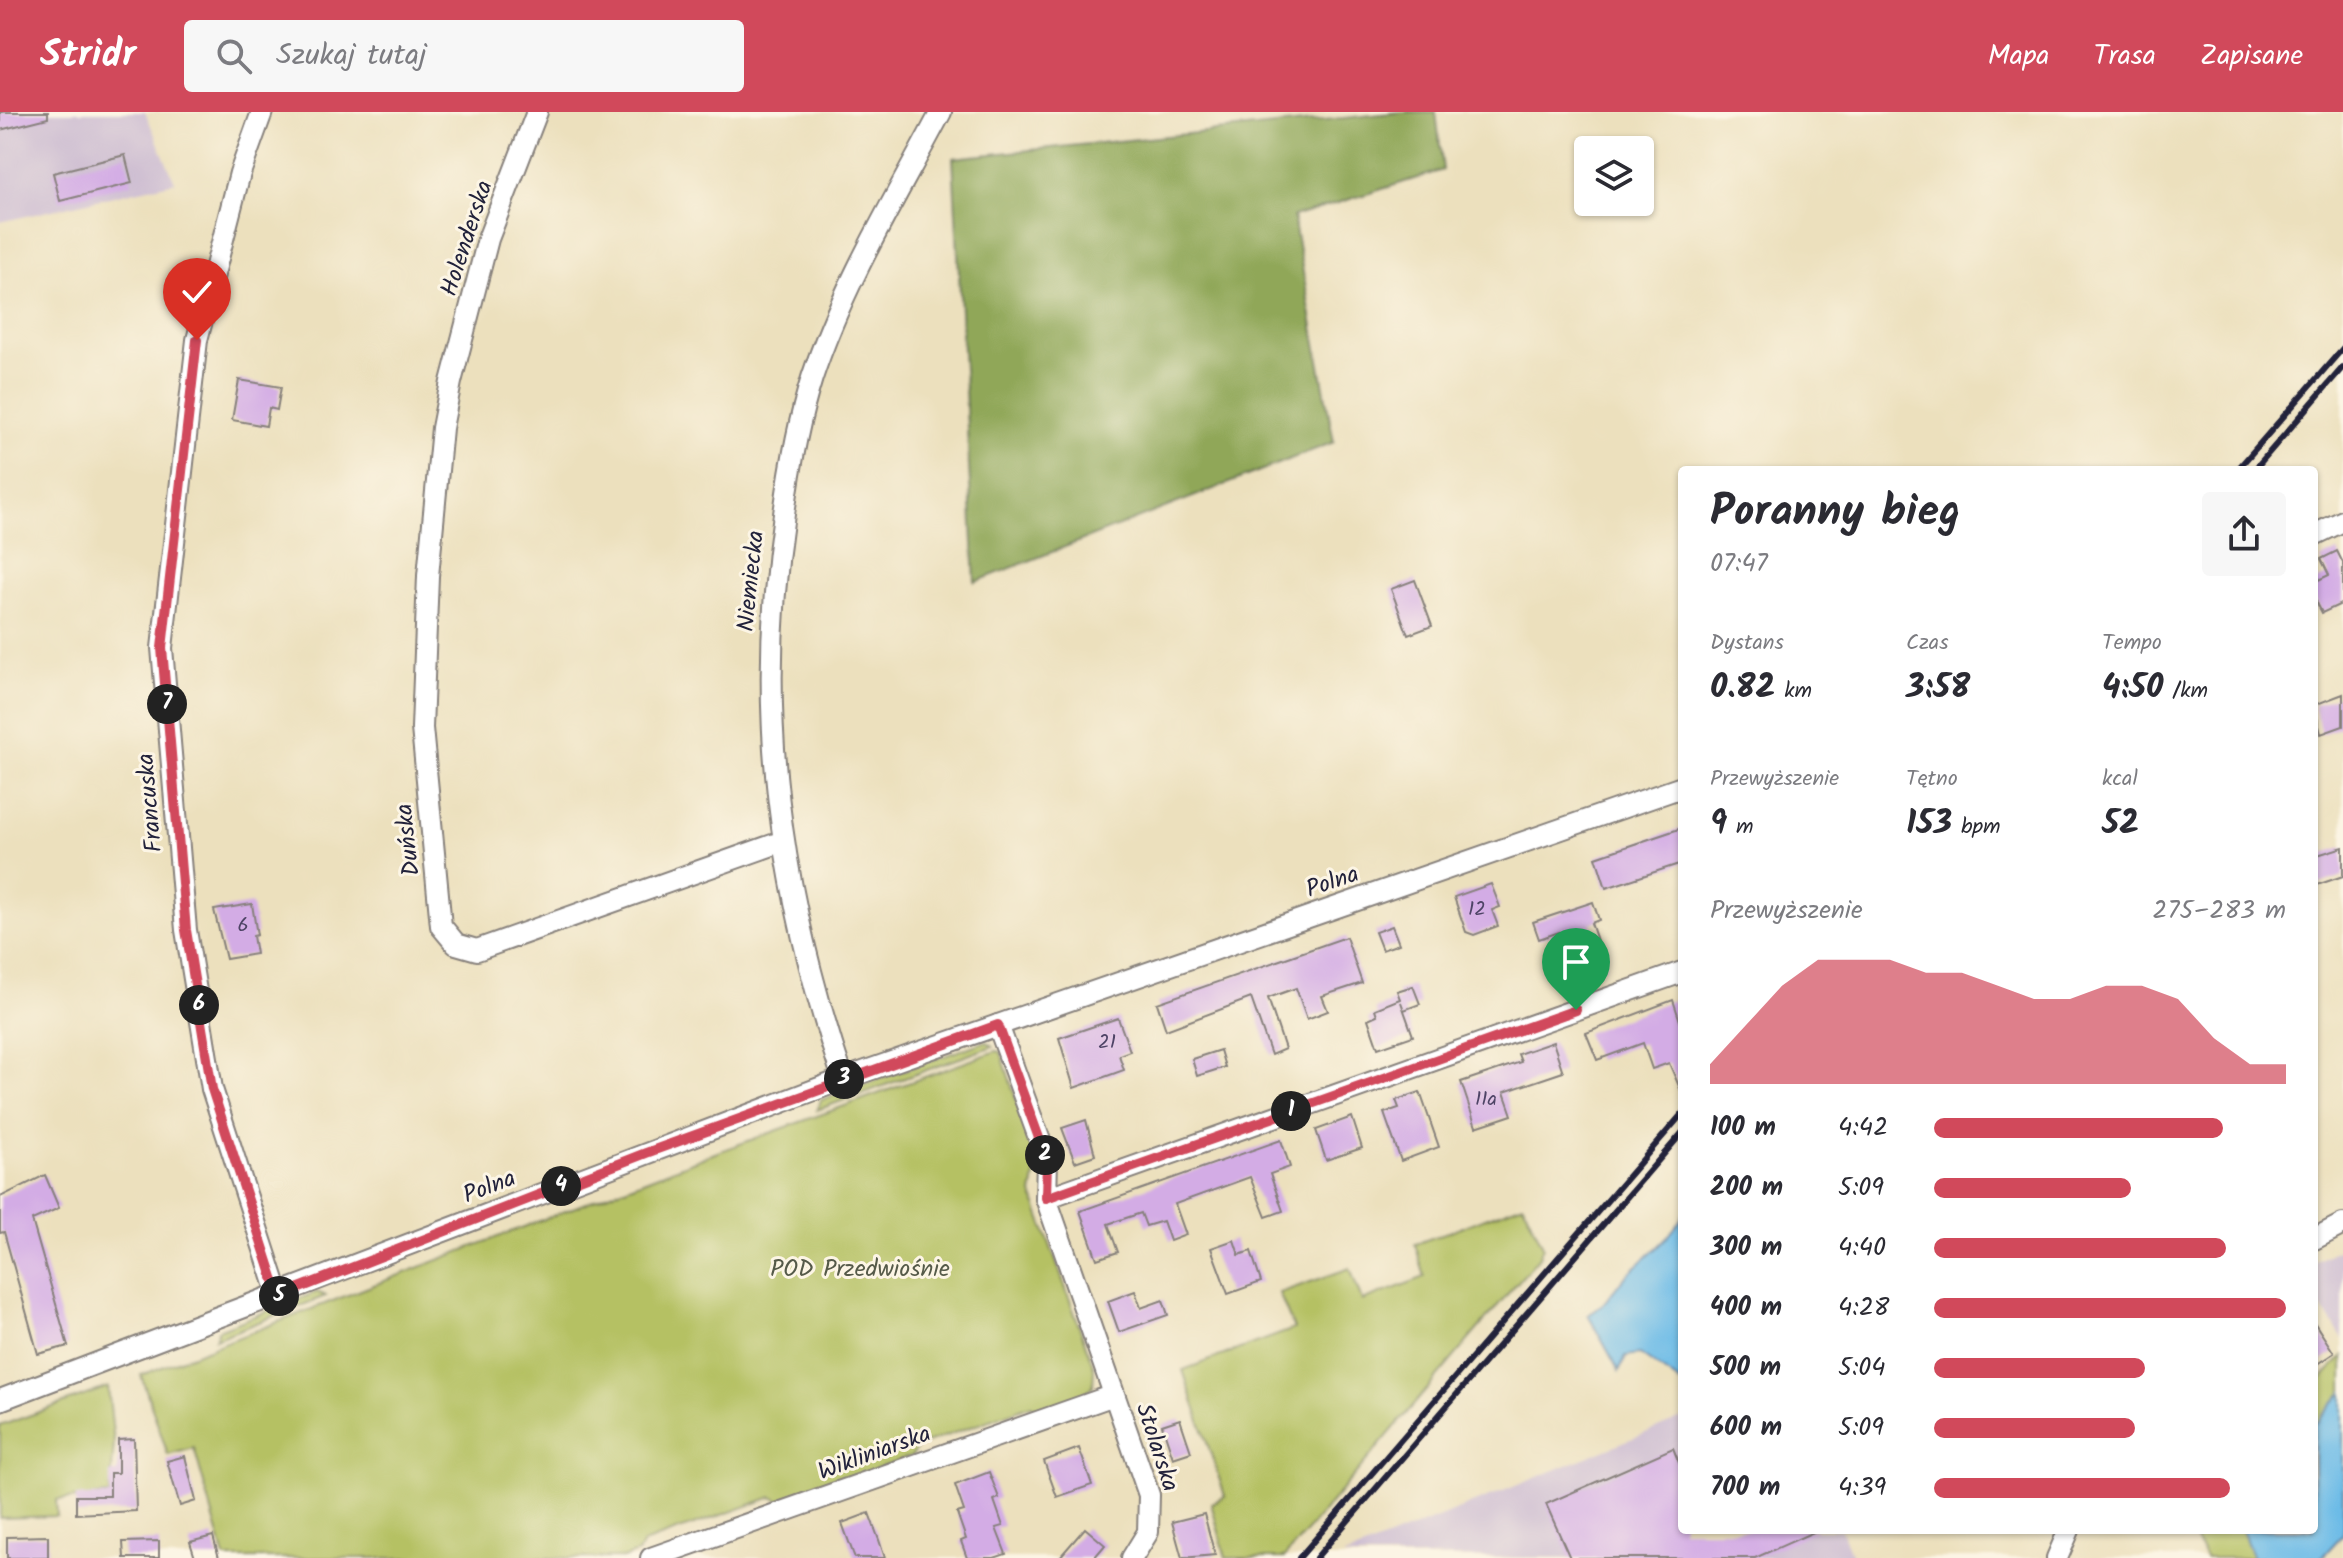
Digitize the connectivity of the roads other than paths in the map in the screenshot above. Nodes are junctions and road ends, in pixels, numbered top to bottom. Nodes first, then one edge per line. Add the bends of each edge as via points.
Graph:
1 (262, 112) edge
2 (537, 112) edge
3 (941, 112) edge
4 (451, 382) joint
5 (2343, 521) edge
6 (2318, 533) edge
7 (1678, 788) edge
8 (781, 842) junction
9 (1678, 973) edge
10 (998, 1025) junction
11 (843, 1079) junction
12 (1046, 1198) junction
13 (2343, 1224) edge
14 (2318, 1237) edge
15 (279, 1296) junction
16 (1114, 1395) junction
17 (0, 1400) edge
18 (2067, 1534) edge
19 (651, 1558) edge
20 (1132, 1558) edge
21 (2057, 1558) edge

1 - 15 street, Francuska via 240,173 197,340 162,648 186,930 212,1089
2 - 4 street, Holenderska via 488,239
3 - 8 street, Niemiecka via 842,299 812,379 792,459 770,643 771,739
4 - 8 street, Duńska via 428,576 422,728 441,926 456,944 477,950
5 - 6 street
7 - 10 street, Polna
8 - 11 street, Niemiecka via 802,941
9 - 12 street
10 - 11 street, Polna
10 - 12 street via 1047,1160
11 - 15 street, Polna
12 - 16 street
13 - 14 street
15 - 17 street, Polna
16 - 19 street, Wikliniarska
16 - 20 street, Stolarska via 1151,1507 1144,1542
18 - 21 street

